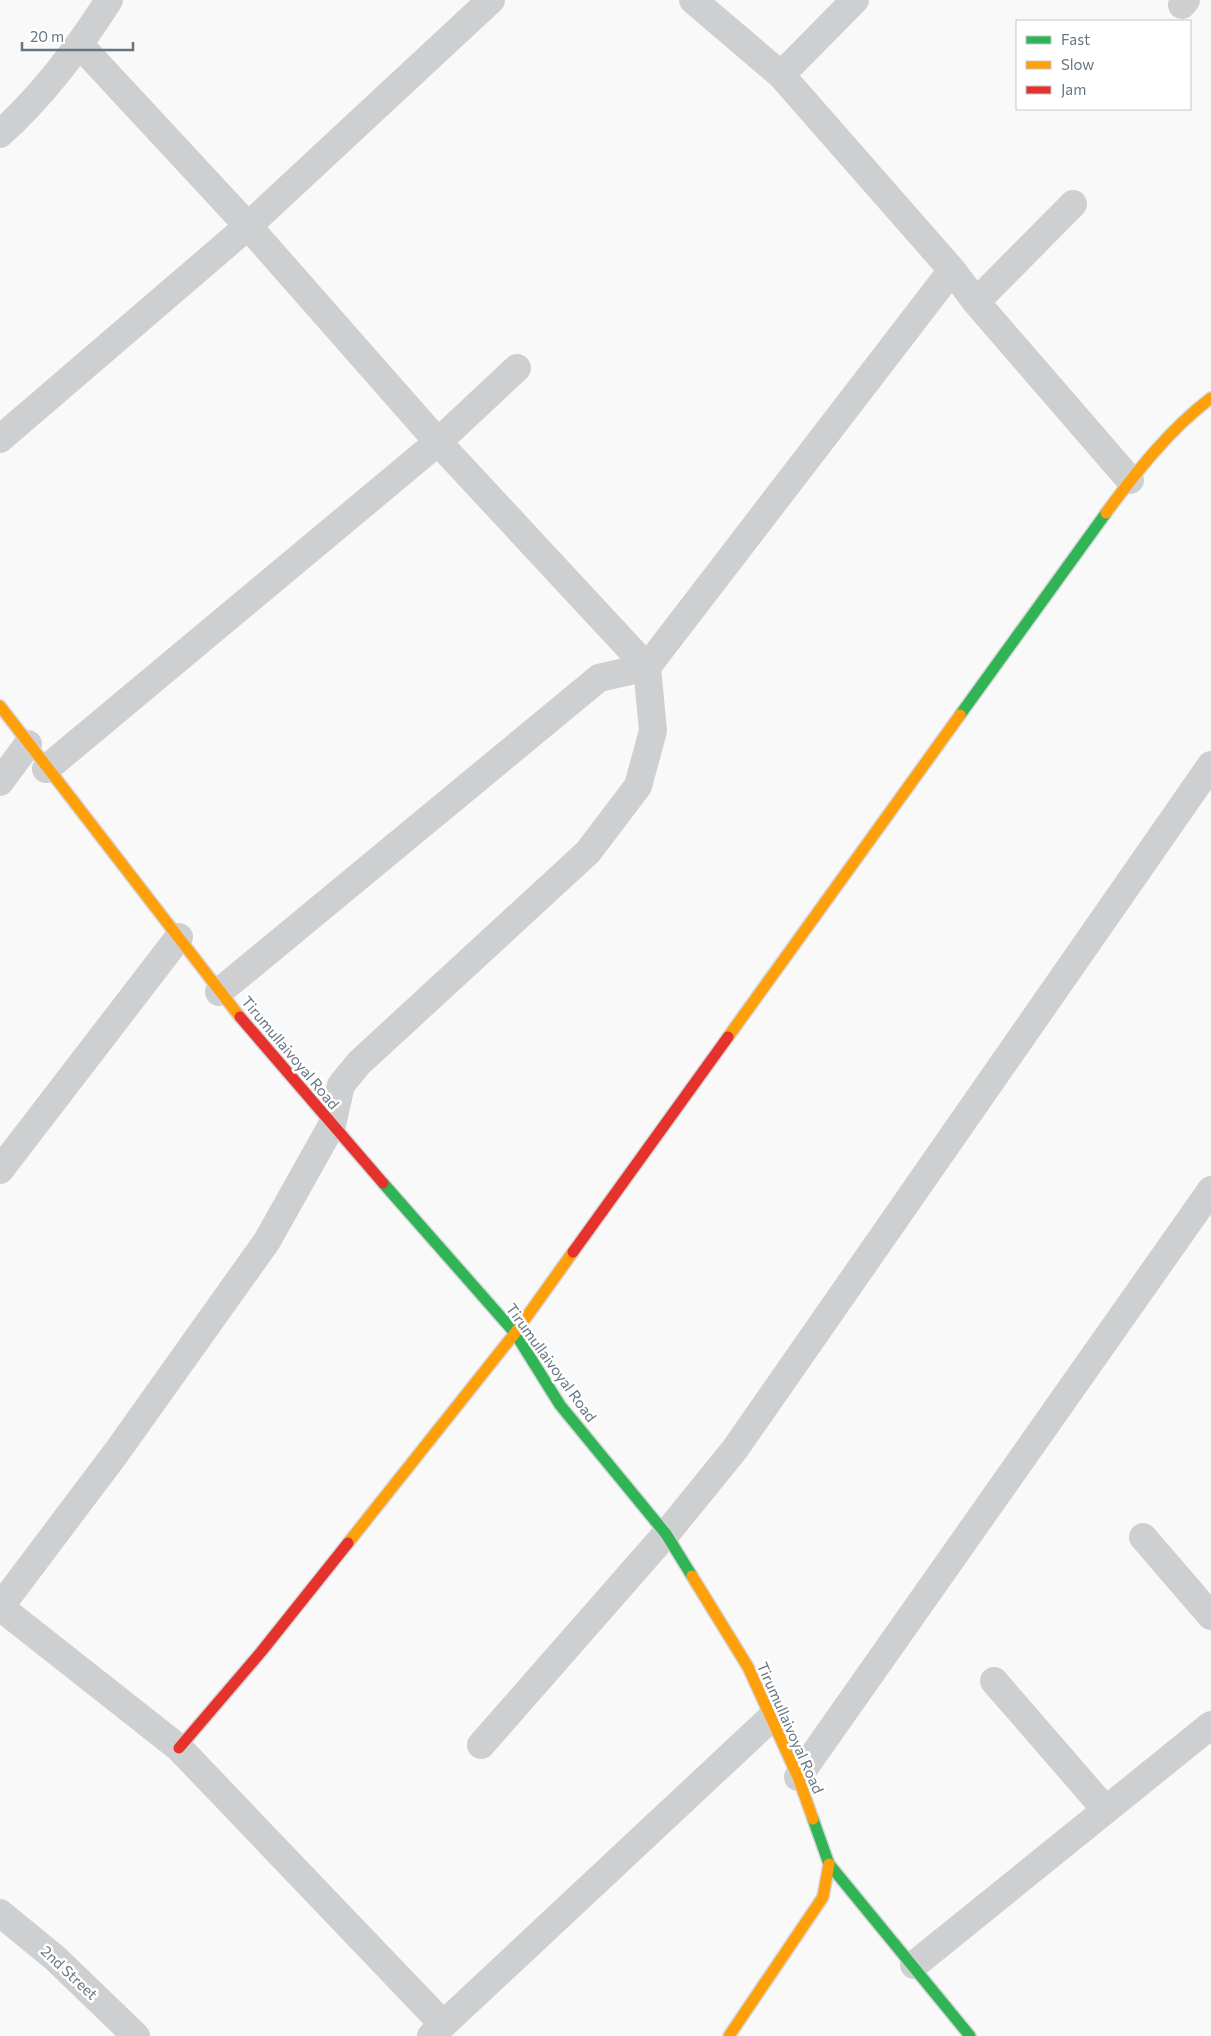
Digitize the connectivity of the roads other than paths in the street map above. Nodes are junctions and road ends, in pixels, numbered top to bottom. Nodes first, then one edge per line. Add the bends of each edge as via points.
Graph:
1 (109, 0) edge
2 (491, 0) edge
3 (693, 0) edge
4 (855, 0) edge
5 (80, 45) junction
6 (781, 75) junction
7 (0, 134) edge
8 (1074, 204) dead end
9 (248, 226) junction
10 (952, 270) junction
11 (976, 302) junction
12 (517, 368) dead end
13 (1211, 398) edge
14 (0, 439) edge
15 (438, 442) junction
16 (1130, 480) junction
17 (647, 668) junction
18 (0, 706) edge
19 (28, 744) junction
20 (1211, 765) edge
21 (46, 769) junction
22 (0, 782) edge
23 (179, 937) junction
24 (219, 992) junction
25 (332, 1125) junction
26 (0, 1170) edge
27 (1211, 1190) edge
28 (515, 1333) junction
29 (666, 1534) junction
30 (1142, 1537) dead end
31 (0, 1607) edge
32 (1211, 1616) edge
33 (994, 1682) dead end
34 (772, 1716) junction
35 (1211, 1725) edge
36 (481, 1745) dead end
37 (179, 1748) junction
38 (798, 1777) junction
39 (1105, 1809) junction
40 (829, 1864) junction
41 (0, 1913) edge
42 (914, 1965) junction
43 (436, 2030) edge
44 (136, 2036) edge
45 (729, 2036) edge
46 (970, 2036) edge

1 - 5 street
2 - 9 street
3 - 6 street
4 - 6 street
5 - 7 street via 21,115
5 - 9 street
6 - 10 street
8 - 11 street
9 - 14 street
9 - 15 street
10 - 11 street
10 - 17 street
11 - 16 street
12 - 15 street
13 - 16 street via 1195,410
15 - 17 street
15 - 21 street
16 - 28 street
17 - 24 street via 599,678
17 - 25 street via 653,731 638,786 588,852 359,1063 341,1085
18 - 19 street, Tirumullaivoyal Road
19 - 21 street, Tirumullaivoyal Road
19 - 22 street
20 - 29 street via 735,1449
21 - 23 street, Tirumullaivoyal Road
23 - 24 street, Tirumullaivoyal Road
23 - 26 street
24 - 25 street, Tirumullaivoyal Road
25 - 28 street, Tirumullaivoyal Road
25 - 31 street via 267,1241 116,1453
27 - 38 street
28 - 29 street, Tirumullaivoyal Road via 560,1405
28 - 37 street via 261,1652
29 - 34 street, Tirumullaivoyal Road via 748,1667
29 - 36 street
30 - 32 street
31 - 37 street
33 - 39 street
34 - 38 street, Tirumullaivoyal Road
34 - 43 street
35 - 39 street
37 - 43 street
38 - 40 street, Tirumullaivoyal Road
39 - 42 street
40 - 42 street, Tirumullaivoyal Road
40 - 45 street via 823,1897
41 - 44 street, 2nd Street via 55,1958
42 - 46 street, Tirumullaivoyal Road

